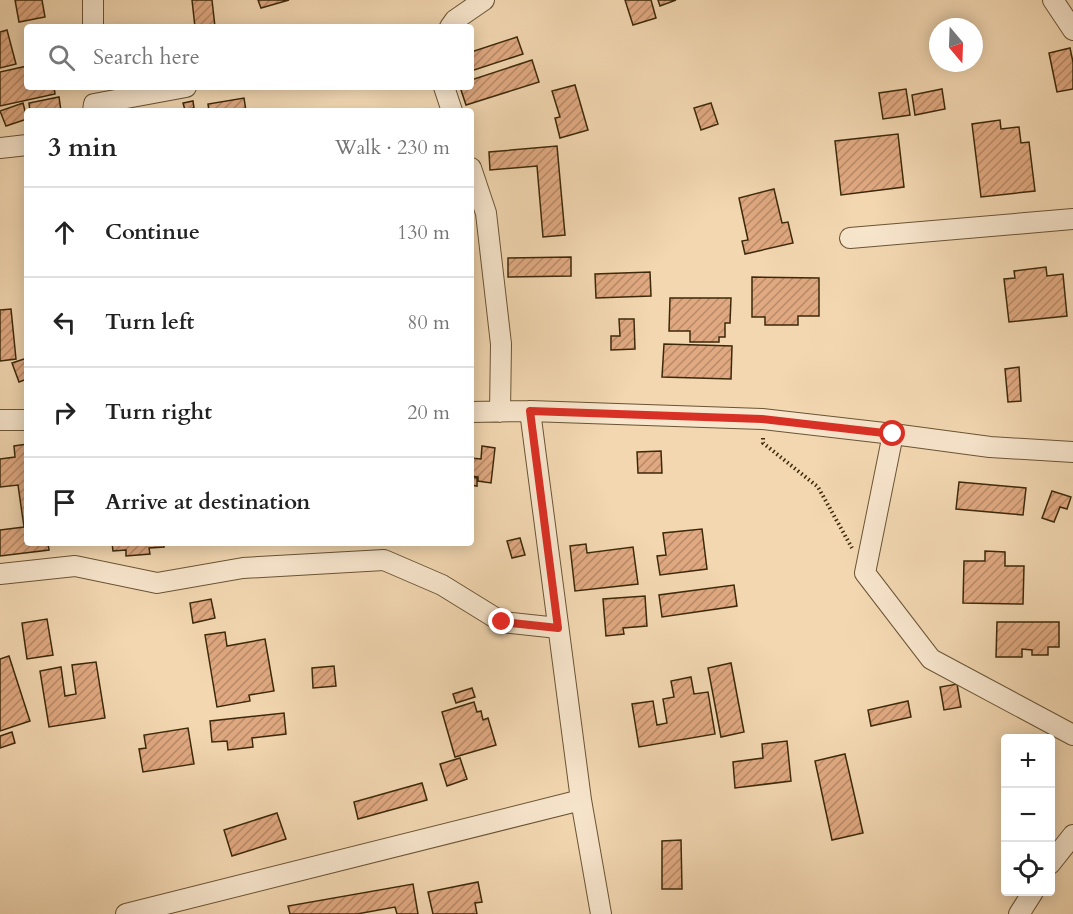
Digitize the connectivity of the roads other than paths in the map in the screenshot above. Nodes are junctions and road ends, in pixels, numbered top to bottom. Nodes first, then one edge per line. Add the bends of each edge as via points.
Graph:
1 (93, 0) edge
2 (483, 0) edge
3 (1053, 0) edge
4 (93, 24) edge
5 (452, 24) edge
6 (1073, 30) edge
7 (166, 90) edge
8 (445, 90) edge
9 (94, 101) edge
10 (451, 108) edge
11 (24, 145) edge
12 (0, 148) edge
13 (474, 177) edge
14 (1073, 219) edge
15 (850, 238) dead end
16 (530, 411) junction
17 (474, 412) edge
18 (500, 412) junction
19 (0, 420) edge
20 (24, 420) edge
21 (893, 434) junction
22 (1073, 452) edge
23 (0, 574) edge
24 (558, 628) junction
25 (1073, 735) edge
26 (581, 800) junction
27 (1073, 835) edge
28 (1055, 858) edge
29 (1030, 896) edge
30 (126, 914) edge
31 (601, 914) edge
32 (1018, 914) edge

1 - 4 street
2 - 5 street
3 - 6 street
7 - 9 street
8 - 10 street
11 - 12 street
13 - 18 street via 486,213 501,344
14 - 15 street
16 - 18 street
16 - 21 street via 762,419
16 - 24 street
17 - 18 street
19 - 20 street
21 - 22 street via 990,447
21 - 25 street via 865,573 931,658
23 - 24 street via 75,566 157,583 243,568 384,560 442,585 502,622
24 - 26 street
26 - 30 street
26 - 31 street
27 - 28 street
29 - 32 street

